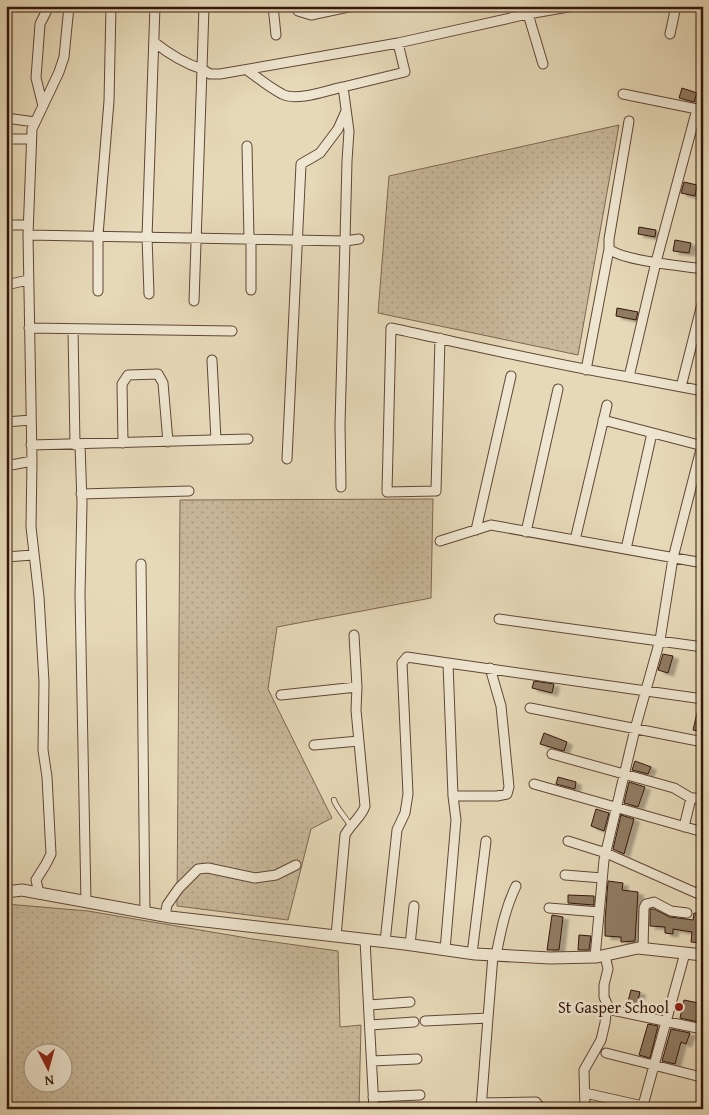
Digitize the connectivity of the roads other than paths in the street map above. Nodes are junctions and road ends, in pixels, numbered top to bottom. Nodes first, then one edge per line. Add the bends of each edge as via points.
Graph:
1 (49, 6) edge
2 (69, 6) edge
3 (111, 6) edge
4 (155, 6) edge
5 (204, 6) edge
6 (272, 6) edge
7 (296, 6) edge
8 (352, 6) edge
9 (574, 6) edge
10 (676, 6) edge
11 (528, 14) junction
12 (670, 34) dead end
13 (276, 36) dead end
14 (154, 42) junction
15 (398, 43) junction
16 (544, 64) dead end
17 (202, 70) junction
18 (247, 70) junction
19 (343, 87) junction
20 (623, 94) dead end
21 (43, 106) junction
22 (700, 110) edge
23 (346, 111) junction
24 (6, 118) edge
25 (629, 121) dead end
26 (35, 122) junction
27 (6, 139) edge
28 (30, 139) junction
29 (247, 146) dead end
30 (6, 225) edge
31 (28, 230) junction
32 (98, 235) junction
33 (147, 237) junction
34 (195, 238) junction
35 (250, 239) junction
36 (359, 239) dead end
37 (297, 240) junction
38 (345, 241) junction
39 (609, 249) junction
40 (656, 262) junction
41 (703, 269) edge
42 (6, 279) edge
43 (28, 280) junction
44 (6, 285) edge
45 (250, 290) dead end
46 (98, 291) dead end
47 (150, 294) dead end
48 (703, 300) edge
49 (194, 301) dead end
50 (29, 328) junction
51 (73, 329) junction
52 (232, 332) dead end
53 (440, 338) junction
54 (212, 360) dead end
55 (586, 370) junction
56 (511, 376) dead end
57 (629, 377) junction
58 (681, 387) junction
59 (558, 389) dead end
60 (703, 391) edge
61 (606, 405) dead end
62 (31, 420) junction
63 (603, 420) junction
64 (6, 422) edge
65 (652, 433) junction
66 (248, 439) dead end
67 (216, 440) junction
68 (168, 442) junction
69 (123, 443) junction
70 (77, 444) junction
71 (31, 445) junction
72 (702, 446) edge
73 (287, 459) dead end
74 (32, 461) junction
75 (6, 466) edge
76 (341, 487) dead end
77 (189, 491) dead end
78 (81, 494) junction
79 (476, 530) junction
80 (526, 532) junction
81 (575, 540) junction
82 (440, 541) dead end
83 (626, 550) junction
84 (33, 556) junction
85 (6, 557) edge
86 (673, 558) junction
87 (703, 563) edge
88 (141, 564) dead end
89 (499, 618) dead end
90 (354, 635) dead end
91 (660, 640) junction
92 (703, 647) edge
93 (448, 662) junction
94 (490, 668) junction
95 (357, 687) junction
96 (645, 690) junction
97 (281, 695) dead end
98 (703, 699) edge
99 (530, 708) dead end
100 (635, 729) junction
101 (359, 741) junction
102 (703, 742) edge
103 (314, 745) dead end
104 (552, 754) dead end
105 (624, 774) junction
106 (534, 784) dead end
107 (453, 796) junction
108 (691, 798) junction
109 (703, 798) edge
110 (334, 800) dead end
111 (616, 808) junction
112 (350, 825) junction
113 (684, 826) junction
114 (703, 832) edge
115 (486, 841) dead end
116 (568, 841) dead end
117 (606, 853) junction
118 (296, 865) dead end
119 (565, 875) dead end
120 (602, 878) junction
121 (516, 886) dead end
122 (6, 892) edge
123 (38, 893) junction
124 (703, 896) edge
125 (86, 902) junction
126 (414, 906) dead end
127 (549, 908) dead end
128 (599, 912) junction
129 (145, 913) junction
130 (687, 913) dead end
131 (165, 916) junction
132 (336, 936) junction
133 (365, 940) junction
134 (385, 942) junction
135 (410, 945) junction
136 (643, 949) junction
137 (445, 950) junction
138 (685, 953) junction
139 (472, 954) junction
140 (494, 955) junction
141 (703, 955) edge
142 (600, 956) junction
143 (410, 1002) dead end
144 (369, 1005) junction
145 (607, 1008) junction
146 (488, 1018) junction
147 (425, 1021) dead end
148 (666, 1021) junction
149 (414, 1022) dead end
150 (370, 1025) junction
151 (702, 1029) edge
152 (606, 1053) dead end
153 (417, 1059) dead end
154 (372, 1061) junction
155 (654, 1064) junction
156 (701, 1077) dead end
157 (585, 1093) junction
158 (420, 1095) dead end
159 (373, 1097) junction
160 (481, 1106) edge
161 (642, 1107) edge
162 (374, 1109) edge
163 (541, 1109) edge
164 (585, 1109) edge
165 (656, 1109) edge

1 - 21 street via 40,24 36,78
2 - 21 street via 64,57
3 - 32 street via 109,102
4 - 14 street
5 - 17 street
6 - 13 street
7 - 8 street via 298,11 311,15
9 - 11 street
10 - 12 street
11 - 15 street
11 - 16 street
14 - 17 street via 184,63
14 - 33 street
15 - 18 street
15 - 19 street via 405,72
17 - 18 street via 220,74
17 - 34 street
18 - 19 street via 283,95 294,97
19 - 23 street
20 - 22 street
21 - 26 street
22 - 40 street
23 - 37 street via 338,129 320,153 301,164
23 - 38 street via 349,131
24 - 26 street
25 - 39 street
26 - 28 street
27 - 28 street
28 - 31 street
29 - 35 street
30 - 31 street
31 - 32 street
31 - 43 street
32 - 33 street
32 - 46 street
33 - 34 street
33 - 47 street
34 - 35 street
34 - 49 street
35 - 37 street
35 - 45 street
36 - 38 street
37 - 38 street
37 - 73 street
38 - 76 street
39 - 40 street via 615,254
39 - 55 street
40 - 41 street
40 - 57 street
42 - 43 street
43 - 44 street
43 - 50 street
48 - 58 street
50 - 51 street
50 - 62 street
51 - 52 street
51 - 70 street
53 - 53 street via 391,328 387,492 436,491
53 - 55 street
54 - 67 street
55 - 57 street
56 - 79 street
57 - 58 street
58 - 60 street
59 - 80 street
61 - 63 street
62 - 64 street
62 - 71 street
63 - 65 street
63 - 81 street
65 - 72 street
65 - 83 street
66 - 67 street
67 - 68 street
68 - 69 street
68 - 69 street via 163,383 158,374 149,374 128,375 122,384
69 - 70 street
70 - 71 street
70 - 78 street
71 - 74 street
72 - 86 street
74 - 75 street
74 - 84 street
77 - 78 street
78 - 125 street
79 - 80 street via 491,525
79 - 82 street
80 - 81 street
81 - 83 street
83 - 86 street
84 - 85 street
84 - 123 street via 39,597 44,682 43,750 51,854 36,880
86 - 87 street
86 - 91 street
88 - 129 street
89 - 91 street
90 - 95 street
91 - 92 street
91 - 96 street
93 - 94 street
93 - 107 street
93 - 134 street via 407,657 402,663 408,794 405,813 396,830
94 - 96 street
94 - 107 street via 501,706 507,794
95 - 97 street
95 - 101 street
96 - 98 street
96 - 100 street
99 - 100 street
100 - 102 street
100 - 105 street
101 - 103 street
101 - 112 street via 365,806 364,812
104 - 105 street
105 - 108 street via 674,788
105 - 111 street
106 - 111 street
107 - 137 street via 456,820
108 - 109 street
108 - 113 street
110 - 112 lane
111 - 113 street
111 - 117 street
112 - 132 street via 345,835
113 - 114 street
115 - 139 street
116 - 117 street
117 - 120 street
117 - 124 street
118 - 131 street via 276,875 255,878 208,868 198,869 175,893 167,905
119 - 120 street
120 - 128 street
121 - 140 street
122 - 123 street
123 - 125 street
125 - 129 street
126 - 135 street
127 - 128 street
128 - 142 street
129 - 131 street
130 - 136 street via 671,911 654,902 646,904
131 - 132 street
132 - 133 street
133 - 134 street
133 - 144 street
134 - 135 street
135 - 137 street
136 - 138 street
136 - 142 street
137 - 139 street
138 - 141 street
138 - 148 street
139 - 140 street
140 - 142 street
140 - 146 street
142 - 145 street via 608,968 604,985
143 - 144 street
144 - 150 street
145 - 148 street
145 - 157 street via 601,1040 584,1070
146 - 147 street
146 - 160 street
148 - 151 street
148 - 155 street
149 - 150 street
150 - 154 street
152 - 155 street
153 - 154 street
154 - 159 street
155 - 156 street
155 - 161 street
157 - 161 street
157 - 164 street
158 - 159 street
159 - 162 street
160 - 163 street via 536,1102
161 - 165 street

